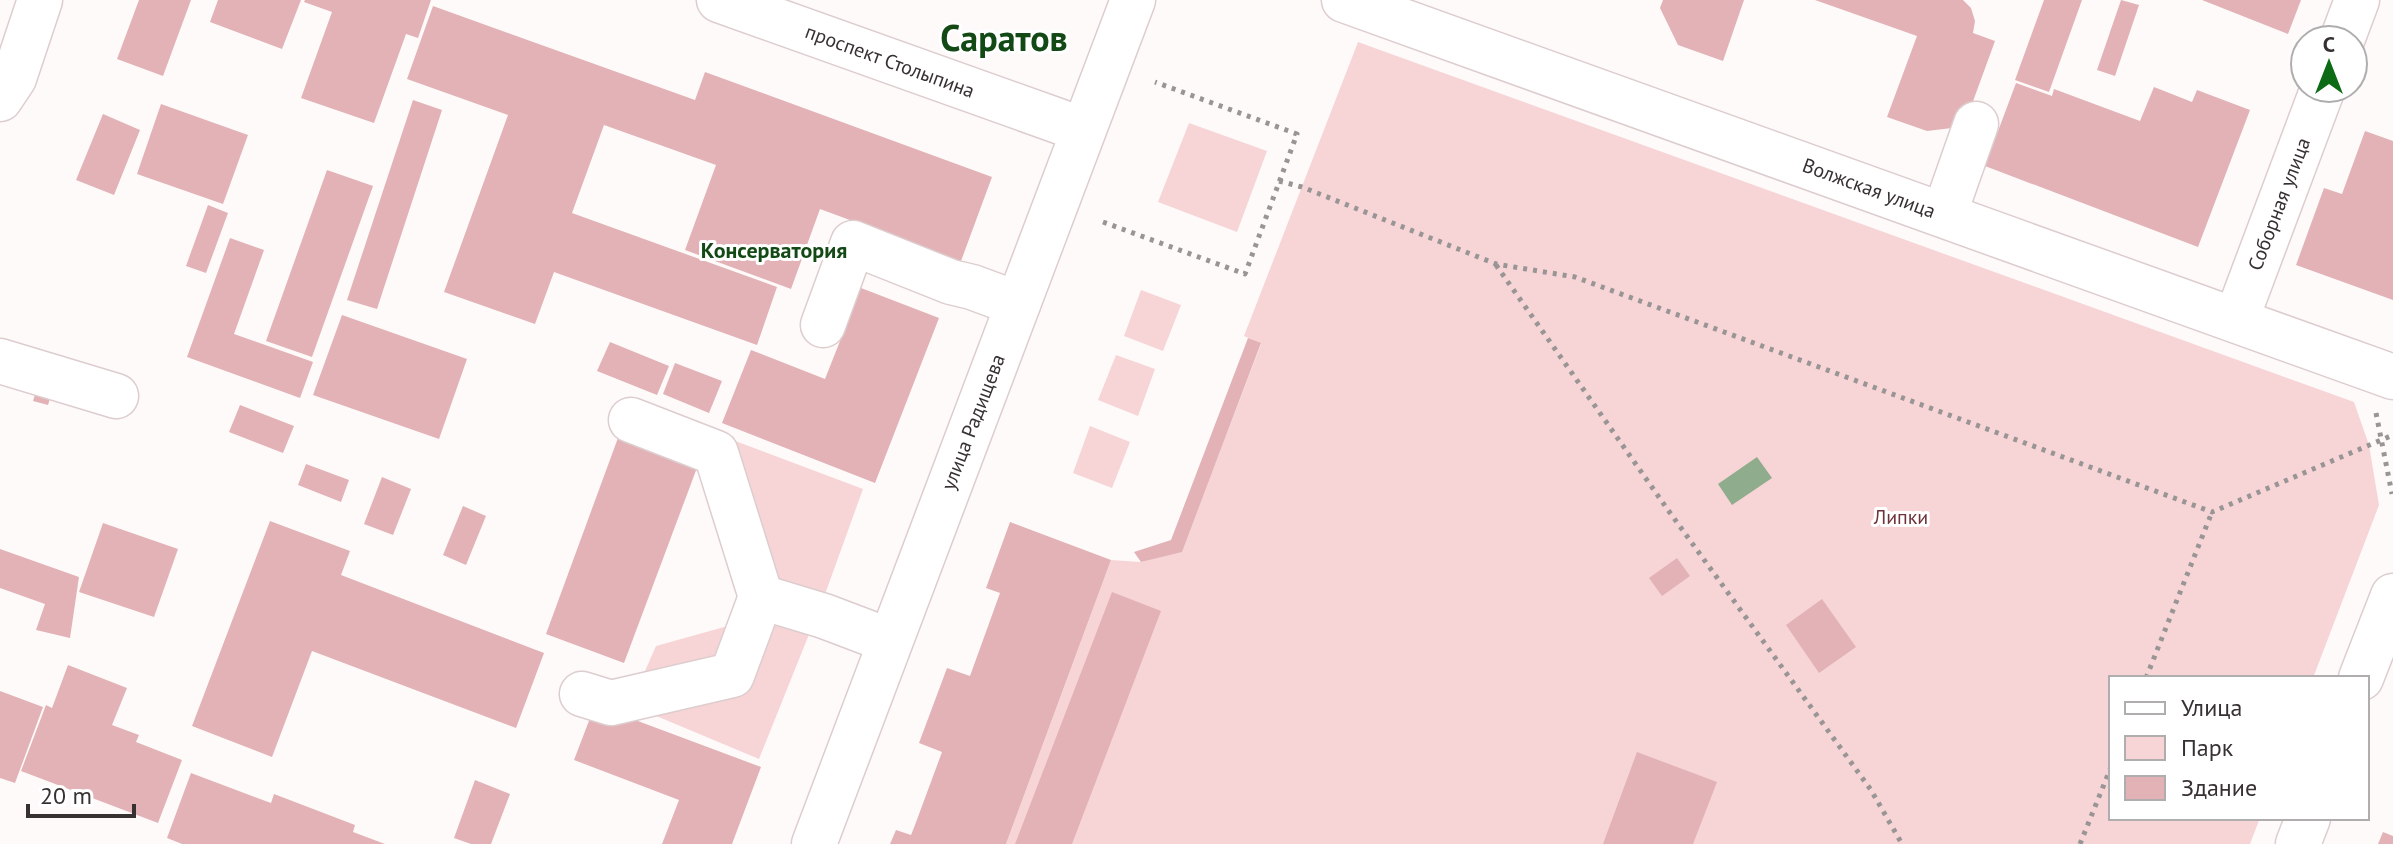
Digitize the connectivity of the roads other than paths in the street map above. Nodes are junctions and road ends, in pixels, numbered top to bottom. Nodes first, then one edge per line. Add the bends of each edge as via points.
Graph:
1 (40, 0) edge
2 (719, 0) edge
3 (1133, 0) edge
4 (1344, 0) edge
5 (2357, 0) edge
6 (2348, 24) edge
7 (0, 99) edge
8 (2317, 104) edge
9 (1061, 122) dead end
10 (1976, 124) dead end
11 (1944, 215) junction
12 (1018, 304) junction
13 (2236, 320) junction
14 (823, 325) dead end
15 (0, 361) edge
16 (2393, 377) edge
17 (116, 396) dead end
18 (631, 420) dead end
19 (2393, 596) edge
20 (761, 597) junction
21 (890, 641) junction
22 (2362, 676) edge
23 (582, 694) dead end
24 (2307, 820) edge
25 (814, 844) edge
26 (2298, 844) edge

1 - 7 street via 14,78
2 - 9 street, проспект Столыпина
3 - 12 street, улица Радищева
4 - 11 street, Волжская улица
5 - 6 street
8 - 13 street, Соборная улица
10 - 11 street
11 - 13 street, Волжская улица
12 - 14 street via 853,243
12 - 21 street, улица Радищева
13 - 16 street, Волжская улица
15 - 17 street
18 - 20 street via 716,453
19 - 22 street
20 - 21 street
20 - 23 street via 732,675 611,703
21 - 25 street, улица Радищева
24 - 26 street

